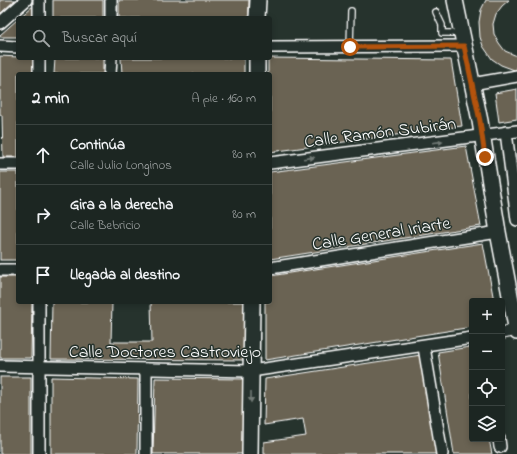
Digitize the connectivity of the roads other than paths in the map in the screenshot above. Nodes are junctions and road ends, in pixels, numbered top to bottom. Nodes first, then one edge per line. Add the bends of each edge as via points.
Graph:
1 (26, 0) edge
2 (39, 0) edge
3 (111, 0) edge
4 (258, 0) edge
5 (455, 0) edge
6 (351, 11) dead end
7 (436, 12) dead end
8 (39, 16) edge
9 (111, 16) edge
10 (257, 16) edge
11 (0, 23) edge
12 (462, 39) junction
13 (0, 46) edge
14 (16, 47) edge
15 (272, 47) edge
16 (350, 47) junction
17 (39, 60) edge
18 (111, 60) edge
19 (257, 60) edge
20 (39, 72) edge
21 (110, 72) edge
22 (257, 72) edge
23 (517, 76) edge
24 (472, 84) junction
25 (512, 131) edge
26 (482, 136) junction
27 (272, 162) edge
28 (0, 164) edge
29 (16, 164) edge
30 (514, 171) edge
31 (517, 220) edge
32 (498, 232) junction
33 (272, 268) edge
34 (0, 270) edge
35 (16, 270) edge
36 (39, 304) edge
37 (252, 304) edge
38 (512, 332) edge
39 (469, 339) edge
40 (424, 347) junction
41 (0, 366) edge
42 (39, 367) junction
43 (146, 369) junction
44 (251, 371) junction
45 (39, 454) edge
46 (146, 454) edge
47 (250, 454) edge
48 (442, 454) edge

1 - 11 street
2 - 8 street
3 - 9 street
4 - 10 street
5 - 12 street
6 - 16 lane
7 - 12 lane via 442,25 442,33
12 - 16 street
12 - 24 street
13 - 14 street
15 - 16 street
17 - 20 street
18 - 21 street
19 - 22 street
23 - 24 street
24 - 26 street
25 - 26 street, Calle Ramón Subirán
25 - 30 street
27 -> 26 street, Calle Ramón Subirán
26 - 32 street
28 - 29 street
30 - 31 street
32 - 33 street, Calle General Iriarte
32 - 38 street
34 - 35 street
36 - 42 street
37 - 44 street
39 - 40 street, Calle Doctores Castroviejo
40 - 44 street, Calle Doctores Castroviejo
40 - 48 street
41 - 42 street, Calle Doctores Castroviejo
42 - 43 street, Calle Doctores Castroviejo
42 - 45 street
43 - 44 street, Calle Doctores Castroviejo
43 - 46 street
44 -> 47 street

